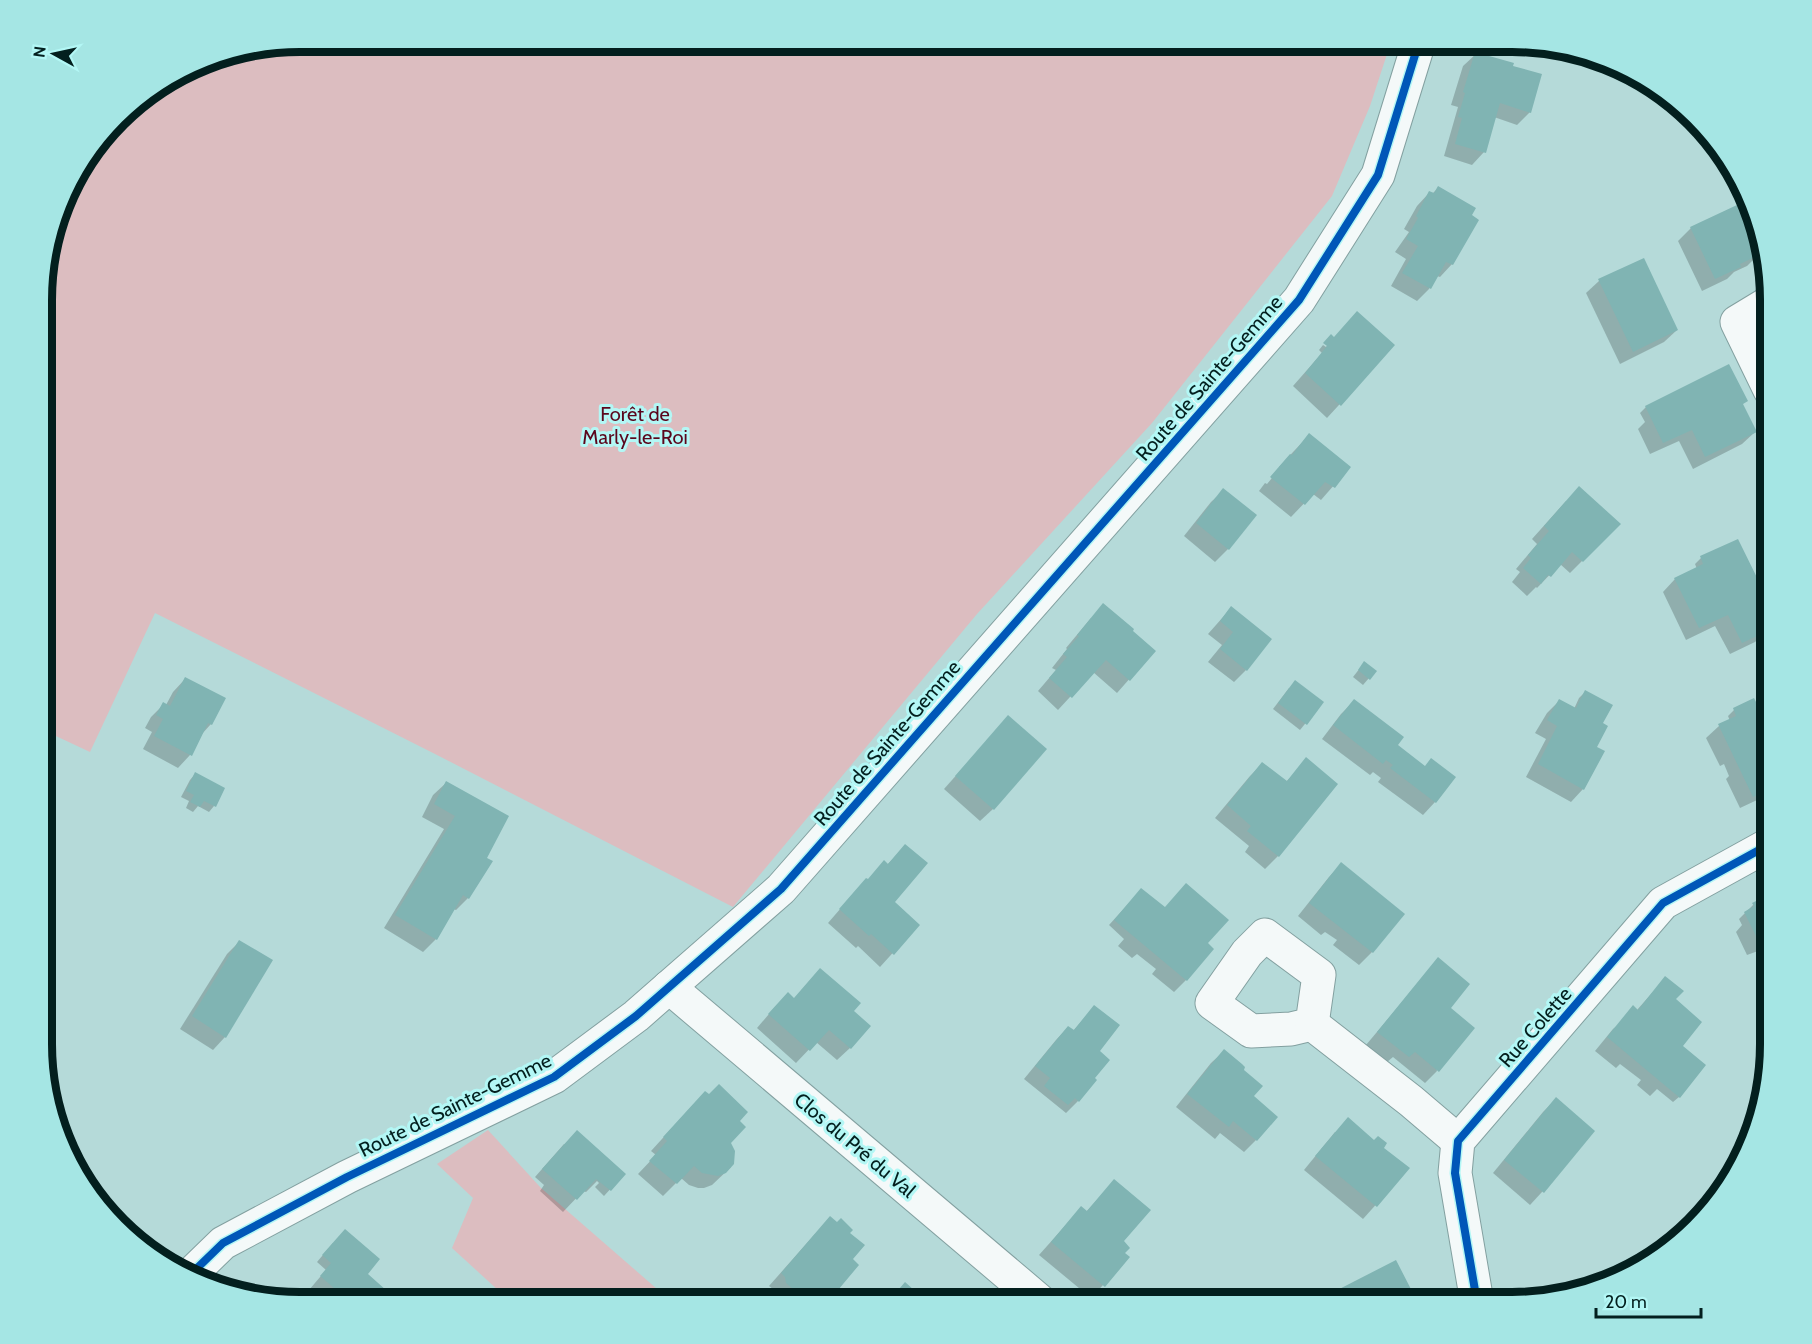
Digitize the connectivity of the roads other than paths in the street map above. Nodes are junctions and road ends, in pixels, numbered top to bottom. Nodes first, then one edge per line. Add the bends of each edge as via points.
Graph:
1 (1416, 52) edge
2 (1760, 308) edge
3 (1760, 369) edge
4 (1760, 850) edge
5 (669, 987) junction
6 (1312, 1024) dead end
7 (1458, 1141) junction
8 (196, 1269) edge
9 (1029, 1292) edge
10 (1475, 1292) edge

1 - 5 street, Route de Sainte-Gemme via 1378,176 1299,300 781,889
2 - 3 street via 1737,322
4 - 7 street, Rue Colette via 1664,903
5 - 8 street, Route de Sainte-Gemme via 555,1077 346,1177 224,1242
5 - 9 street, Clos du Pré du Val
6 - 7 street
7 - 10 street via 1455,1173

